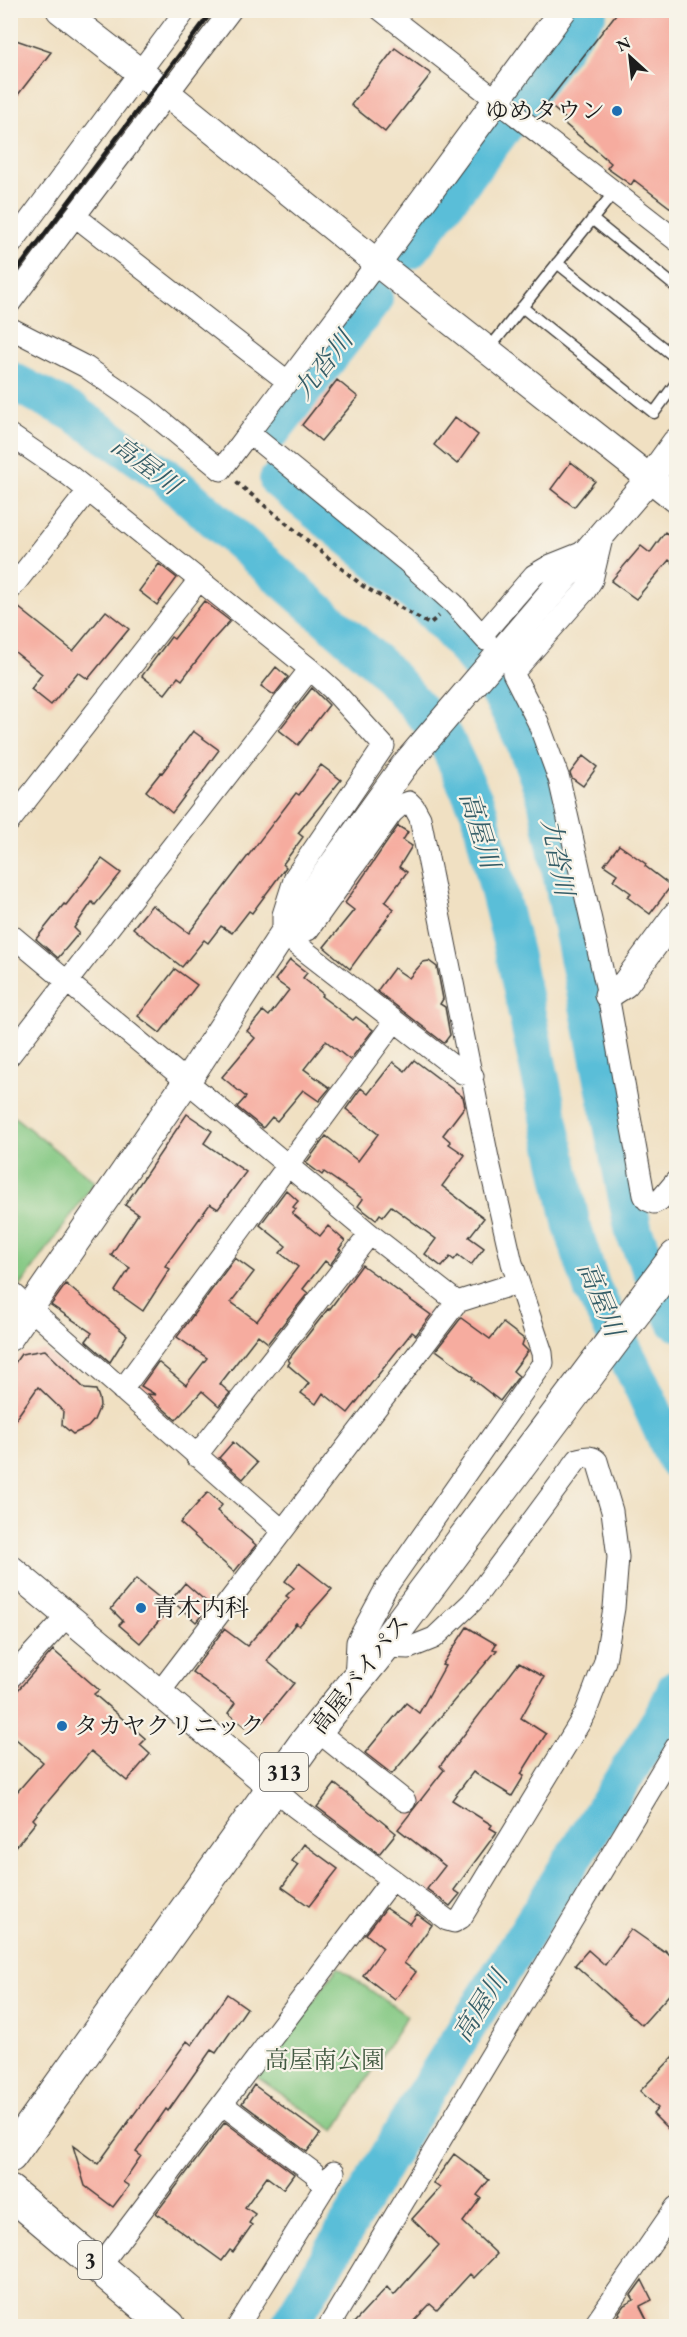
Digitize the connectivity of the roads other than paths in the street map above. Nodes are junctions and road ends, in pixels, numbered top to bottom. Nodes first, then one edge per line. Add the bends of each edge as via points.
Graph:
1 (60, 10) edge
2 (186, 10) edge
3 (231, 10) edge
4 (381, 10) edge
5 (564, 10) edge
6 (140, 73) junction
7 (168, 94) junction
8 (496, 101) junction
9 (615, 191) junction
10 (75, 216) junction
11 (592, 219) junction
12 (676, 240) edge
13 (10, 246) edge
14 (377, 263) junction
15 (557, 263) junction
16 (676, 287) edge
17 (10, 303) edge
18 (522, 308) junction
19 (10, 328) edge
20 (488, 350) junction
21 (676, 358) edge
22 (287, 381) junction
23 (676, 383) edge
24 (249, 433) junction
25 (10, 435) edge
26 (676, 442) edge
27 (650, 478) junction
28 (88, 491) junction
29 (676, 499) edge
30 (604, 531) junction
31 (199, 580) junction
32 (10, 590) edge
33 (496, 655) junction
34 (310, 669) junction
35 (10, 821) edge
36 (676, 915) edge
37 (10, 934) edge
38 (283, 934) junction
39 (68, 982) junction
40 (608, 995) junction
41 (393, 1022) junction
42 (10, 1055) edge
43 (473, 1076) junction
44 (187, 1081) junction
45 (290, 1165) junction
46 (676, 1181) edge
47 (370, 1234) junction
48 (675, 1258) edge
49 (517, 1283) junction
50 (20, 1300) edge
51 (457, 1302) junction
52 (10, 1337) edge
53 (122, 1390) junction
54 (196, 1456) junction
55 (282, 1530) junction
56 (10, 1568) edge
57 (67, 1616) junction
58 (382, 1647) junction
59 (10, 1678) edge
60 (355, 1681) junction
61 (159, 1693) junction
62 (316, 1730) junction
63 (676, 1747) edge
64 (273, 1788) junction
65 (405, 1801) dead end
66 (392, 1879) junction
67 (222, 2104) junction
68 (10, 2156) edge
69 (10, 2192) edge
70 (676, 2207) edge
71 (99, 2267) junction
72 (169, 2326) edge
73 (238, 2326) edge
74 (328, 2326) edge
75 (594, 2326) edge

1 - 6 street
2 - 6 street
3 - 7 street
4 - 8 street
5 - 8 street
6 - 7 street
6 - 13 street
7 - 10 street
7 - 14 street
8 - 9 street
8 - 14 street
9 - 11 lane
9 - 12 street
10 - 17 street
10 - 22 street
11 - 15 lane
11 - 16 lane
14 - 20 street
14 - 22 street
15 - 18 lane
15 - 21 lane
18 - 20 lane
18 - 23 lane via 654,413
19 - 24 street via 104,379 221,470
20 - 27 street
22 - 24 street
24 - 33 street via 454,604
25 - 28 street
26 - 27 street
27 - 29 street
27 - 30 street
28 - 31 street
28 - 32 street
30 - 33 street
30 - 33 street via 592,580 585,591
31 - 34 street
31 - 35 street
33 - 38 street via 403,767
33 - 40 street via 538,722 559,779
34 - 38 street via 384,746 295,877
34 - 39 street
36 - 40 street via 625,984
37 - 39 street
38 - 41 street
38 - 43 street via 308,930 392,813 409,802 420,818
38 - 44 street
39 - 42 street
39 - 44 street
40 - 46 street via 644,1195 654,1203
41 - 43 street via 462,1073
41 - 45 street
43 - 49 street
44 - 45 street
44 - 50 street
45 - 47 street
45 - 53 street
47 - 51 street
47 - 54 street
48 - 58 main road, 高屋バイパス / 313
49 - 51 street
49 - 60 street via 543,1363 386,1588 357,1642
50 - 52 street
50 - 53 street
51 - 55 street
53 - 54 street
54 - 55 street
55 - 61 street
56 - 57 street
57 - 59 street
57 - 61 street
58 - 60 main road, 高屋バイパス / 313
58 - 66 street via 409,1648 434,1638 472,1602 578,1459 586,1456 597,1461 612,1511 618,1557 605,1661 585,1714 461,1918 447,1920
60 - 62 main road, 高屋バイパス / 313
61 - 64 street
62 - 64 main road, 高屋バイパス / 313
62 - 65 street
63 - 74 street
64 - 66 street
64 - 68 main road, 高屋バイパス / 313
66 - 67 street
67 - 71 street
67 - 73 street via 329,2180
69 - 71 main road, 3
70 - 75 street
71 - 72 main road, 3

